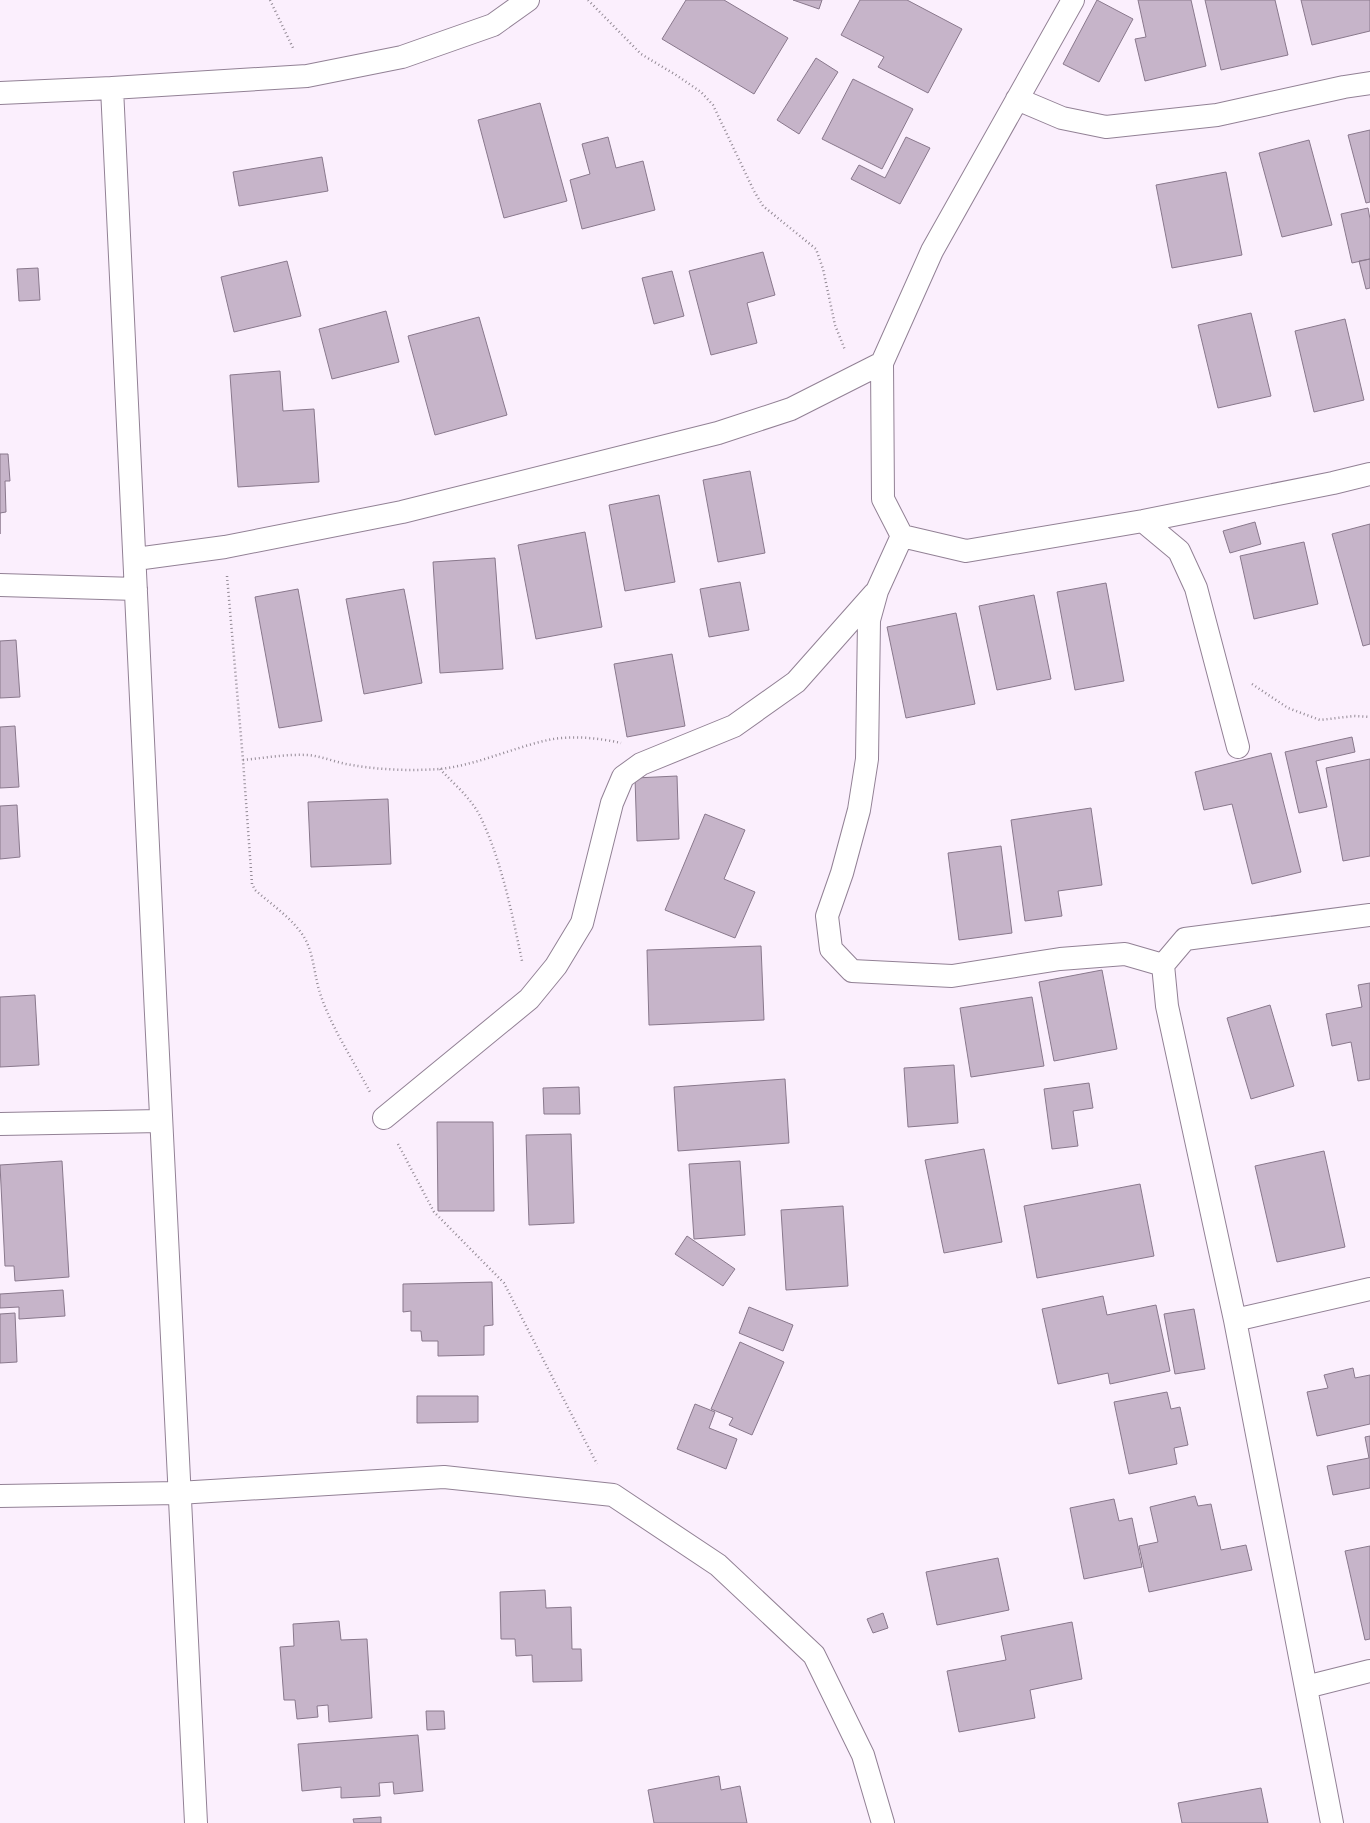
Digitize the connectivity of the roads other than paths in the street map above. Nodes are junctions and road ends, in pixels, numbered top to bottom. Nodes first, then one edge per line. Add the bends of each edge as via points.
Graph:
1 (528, 0) edge
2 (1073, 0) edge
3 (1370, 83) edge
4 (112, 88) junction
5 (0, 93) edge
6 (1017, 99) junction
7 (882, 363) junction
8 (1370, 474) edge
9 (1143, 521) junction
10 (902, 536) junction
11 (136, 559) junction
12 (0, 586) edge
13 (136, 589) junction
14 (877, 591) junction
15 (1238, 747) dead end
16 (1370, 915) edge
17 (1163, 965) junction
18 (384, 1118) road end
19 (160, 1121) junction
20 (0, 1124) edge
21 (1370, 1289) edge
22 (1235, 1320) junction
23 (178, 1493) junction
24 (0, 1496) edge
25 (1370, 1671) edge
26 (1306, 1686) junction
27 (196, 1823) edge
28 (883, 1823) edge
29 (1332, 1823) edge

1 - 4 street via 493,25 402,57 307,76
2 - 6 street
3 - 6 street via 1217,115 1106,127 1062,118
4 - 5 street
4 - 11 street
6 - 7 street via 932,251
7 - 10 street via 882,499
7 - 11 street via 791,409 718,433 402,512 225,547
8 - 9 street
9 - 10 street via 966,551
9 - 15 street via 1178,551 1196,588
10 - 14 street
11 - 13 street
12 - 13 street
13 - 19 street
14 - 17 street via 869,620 867,759 859,810 827,916 831,949 852,971 952,976 1060,959 1125,954
14 - 18 street via 796,682 734,726 641,764 623,777 612,803 582,923 556,966 529,999
16 - 17 street via 1185,939
17 - 22 street via 1167,1006
19 - 20 street
19 - 23 street
21 - 22 street
22 - 26 street
23 - 24 street
23 - 27 street
23 - 28 street via 444,1477 613,1495 718,1565 814,1656 863,1755
25 - 26 street
26 - 29 street

